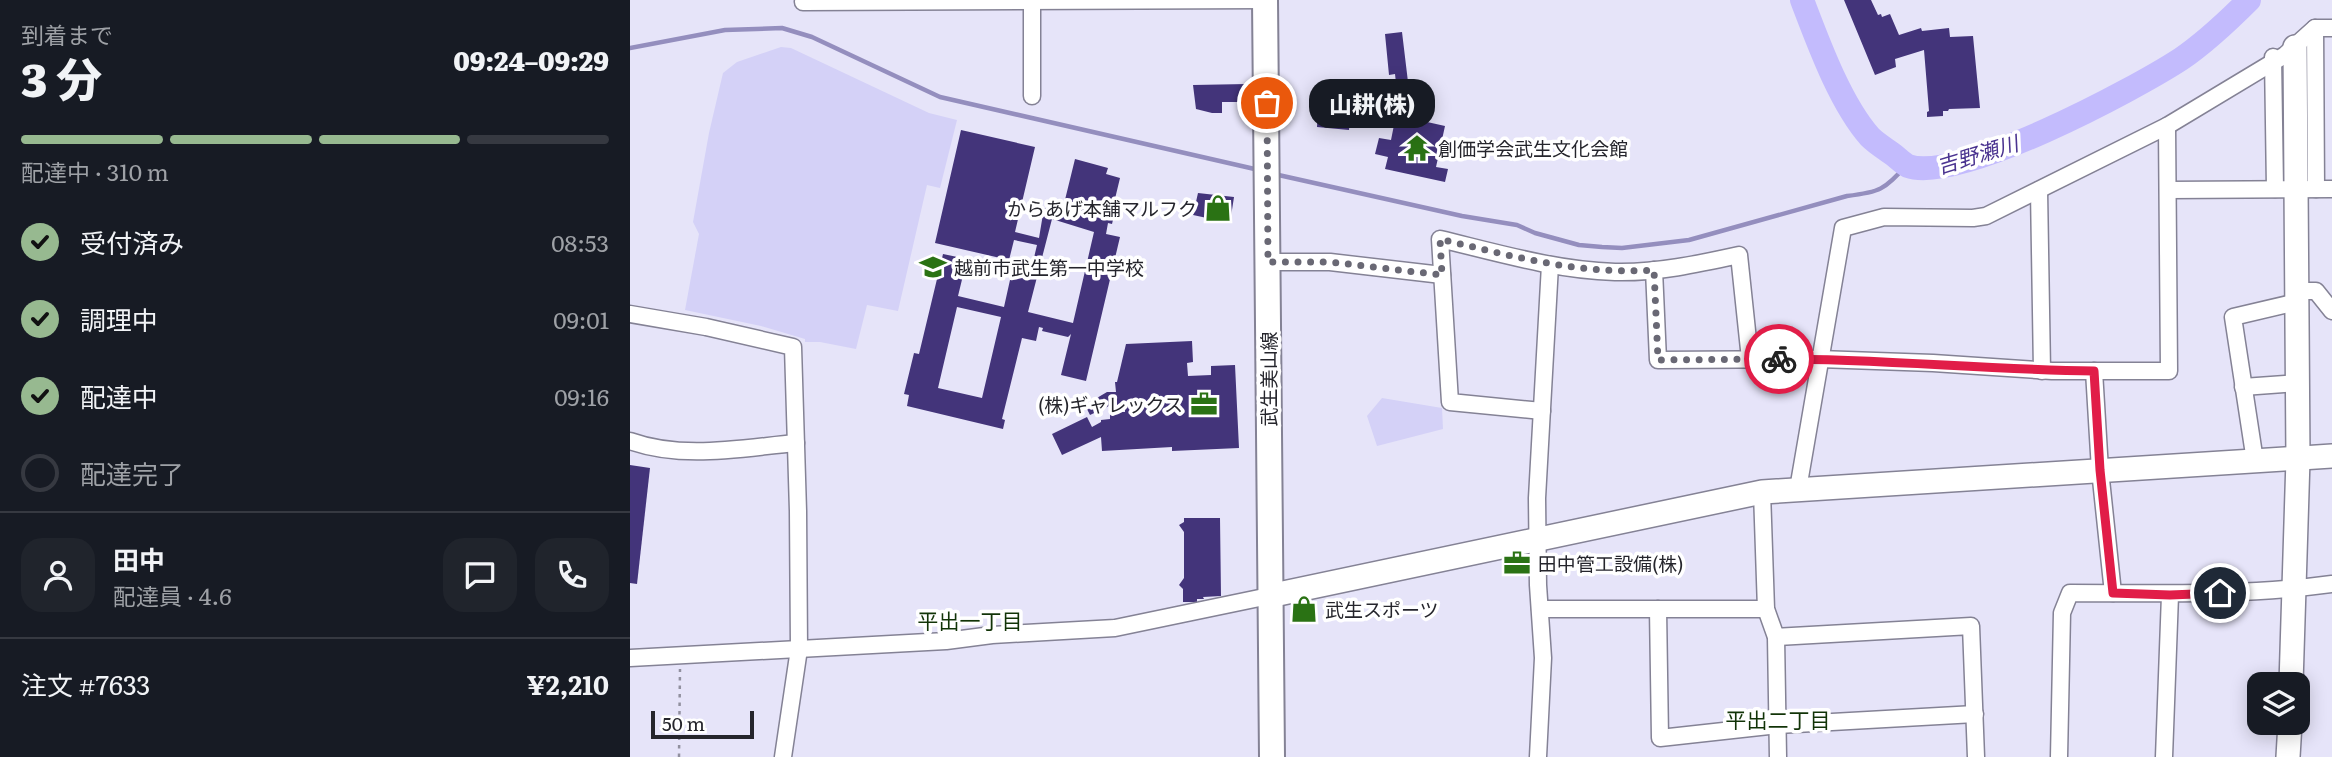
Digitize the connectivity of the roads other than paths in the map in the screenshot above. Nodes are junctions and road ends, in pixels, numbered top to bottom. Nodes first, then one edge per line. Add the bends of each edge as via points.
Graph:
1 (1150, 0) edge
2 (1265, 0) edge
3 (842, 1) edge
4 (937, 1) edge
5 (1032, 1) edge
6 (803, 2) dead end
7 (2315, 28) junction
8 (2332, 28) edge
9 (2295, 47) junction
10 (2274, 59) junction
11 (1032, 96) dead end
12 (2167, 126) junction
13 (2305, 189) edge
14 (2039, 190) junction
15 (2168, 190) junction
16 (1268, 262) junction
17 (1550, 265) junction
18 (1654, 270) junction
19 (1442, 275) junction
20 (2297, 297) junction
21 (2332, 311) edge
22 (630, 314) edge
23 (1750, 359) junction
24 (1819, 359) junction
25 (2042, 371) junction
26 (2094, 371) junction
27 (2298, 383) junction
28 (2244, 387) junction
29 (1542, 411) junction
30 (630, 441) edge
31 (796, 443) junction
32 (2332, 456) edge
33 (2298, 458) junction
34 (2255, 461) junction
35 (2100, 470) junction
36 (1798, 489) junction
37 (1762, 492) junction
38 (1538, 539) junction
39 (2332, 584) edge
40 (2294, 589) junction
41 (2113, 593) junction
42 (2170, 595) junction
43 (1269, 596) junction
44 (1541, 609) junction
45 (1658, 609) junction
46 (1766, 609) junction
47 (1776, 637) junction
48 (799, 649) junction
49 (630, 658) edge
50 (2291, 672) edge
51 (1975, 714) junction
52 (1778, 725) junction
53 (2289, 735) edge
54 (783, 757) edge
55 (1272, 757) edge
56 (1538, 757) edge
57 (1778, 757) edge
58 (1976, 757) edge
59 (2059, 757) edge
60 (2164, 757) edge
61 (2288, 757) edge

1 - 2 street
1 - 5 street
2 - 16 main road, 武生美山線
3 - 4 street
3 - 6 street
4 - 5 street
5 - 11 street
7 - 8 street
7 - 9 street
7 - 13 street
9 - 10 street
9 - 13 street
10 - 12 street
10 - 13 street
12 - 14 street
12 - 15 street
13 - 15 street
13 - 20 street
14 - 24 street via 1979,218 1884,217 1843,228
14 - 25 street
15 - 26 street via 2169,371
16 - 19 street via 1330,262
16 - 43 main road, 武生美山線
17 - 18 street via 1616,272
17 - 19 street via 1440,239
17 - 29 street
18 - 23 street via 1658,360
18 - 23 street via 1739,255
19 - 29 street via 1450,402
20 - 21 street via 2316,291
20 - 27 street
20 - 28 street via 2272,310 2232,317
22 - 31 street via 793,347
23 - 24 street
24 - 25 street
24 - 36 street
25 - 26 street
26 - 35 street
27 - 28 street
27 - 33 street
28 - 34 street
29 - 38 street
30 - 31 street via 681,453
31 - 48 street
32 - 33 street
33 - 34 street
33 - 40 street
34 - 35 street
35 - 36 street
35 - 41 street
36 - 37 street
37 - 38 street
37 - 46 street
38 - 43 street
38 - 44 street
39 - 40 street
40 - 42 street
40 - 50 street
41 - 42 street
41 - 59 street via 2070,593 2065,601
42 - 60 street
43 - 48 street via 1115,628
43 - 55 main road, 武生美山線
44 - 45 street
44 - 56 street
45 - 46 street
45 - 52 street via 1660,738
46 - 47 street
47 - 51 street via 1971,626
47 - 52 street
48 - 49 street
48 - 54 street
51 - 52 street
51 - 58 street
52 - 57 street
53 - 61 street

